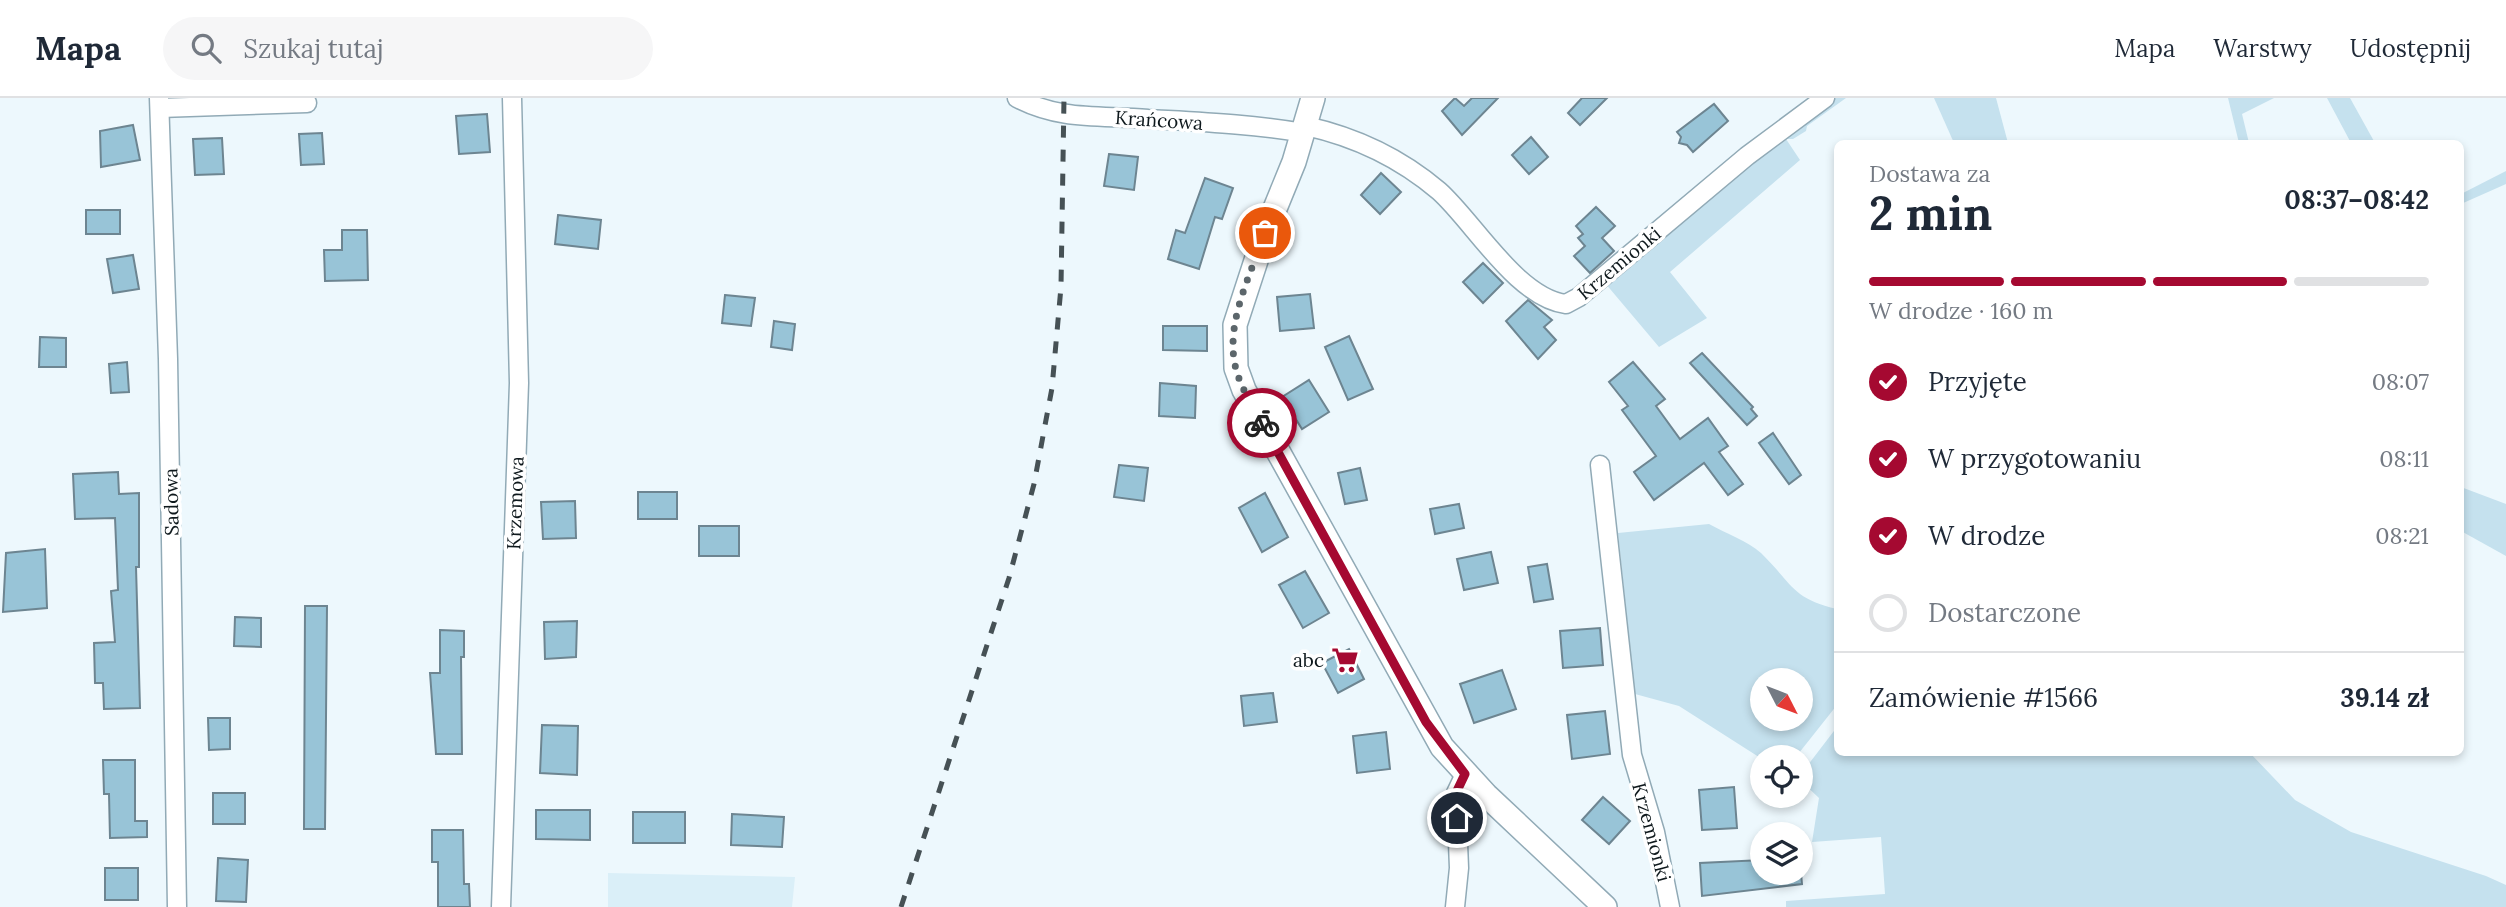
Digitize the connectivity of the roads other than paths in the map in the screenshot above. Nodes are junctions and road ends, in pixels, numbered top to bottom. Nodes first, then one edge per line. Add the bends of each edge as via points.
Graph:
1 (512, 98) edge
2 (1017, 98) edge
3 (1313, 98) edge
4 (1825, 98) edge
5 (159, 103) edge
6 (307, 103) dead end
7 (1305, 129) junction
8 (1600, 465) dead end
9 (1465, 774) junction
10 (177, 907) edge
11 (501, 907) edge
12 (1455, 907) edge
13 (1605, 907) edge
14 (1670, 907) edge

1 - 11 street, Krzemowa via 519,383
2 - 7 street, Krańcowa via 1064,115
3 - 7 street
4 - 7 street, Krzemionki via 1566,304 1537,291 1507,268 1439,191 1398,161 1356,139
5 - 6 street
5 - 10 street, Sadowa via 169,373
7 - 9 street via 1241,301 1233,347 1236,368 1426,722
8 - 14 street, Krzemionki via 1632,755 1655,832
9 - 12 street via 1456,793 1459,868
9 - 13 street

